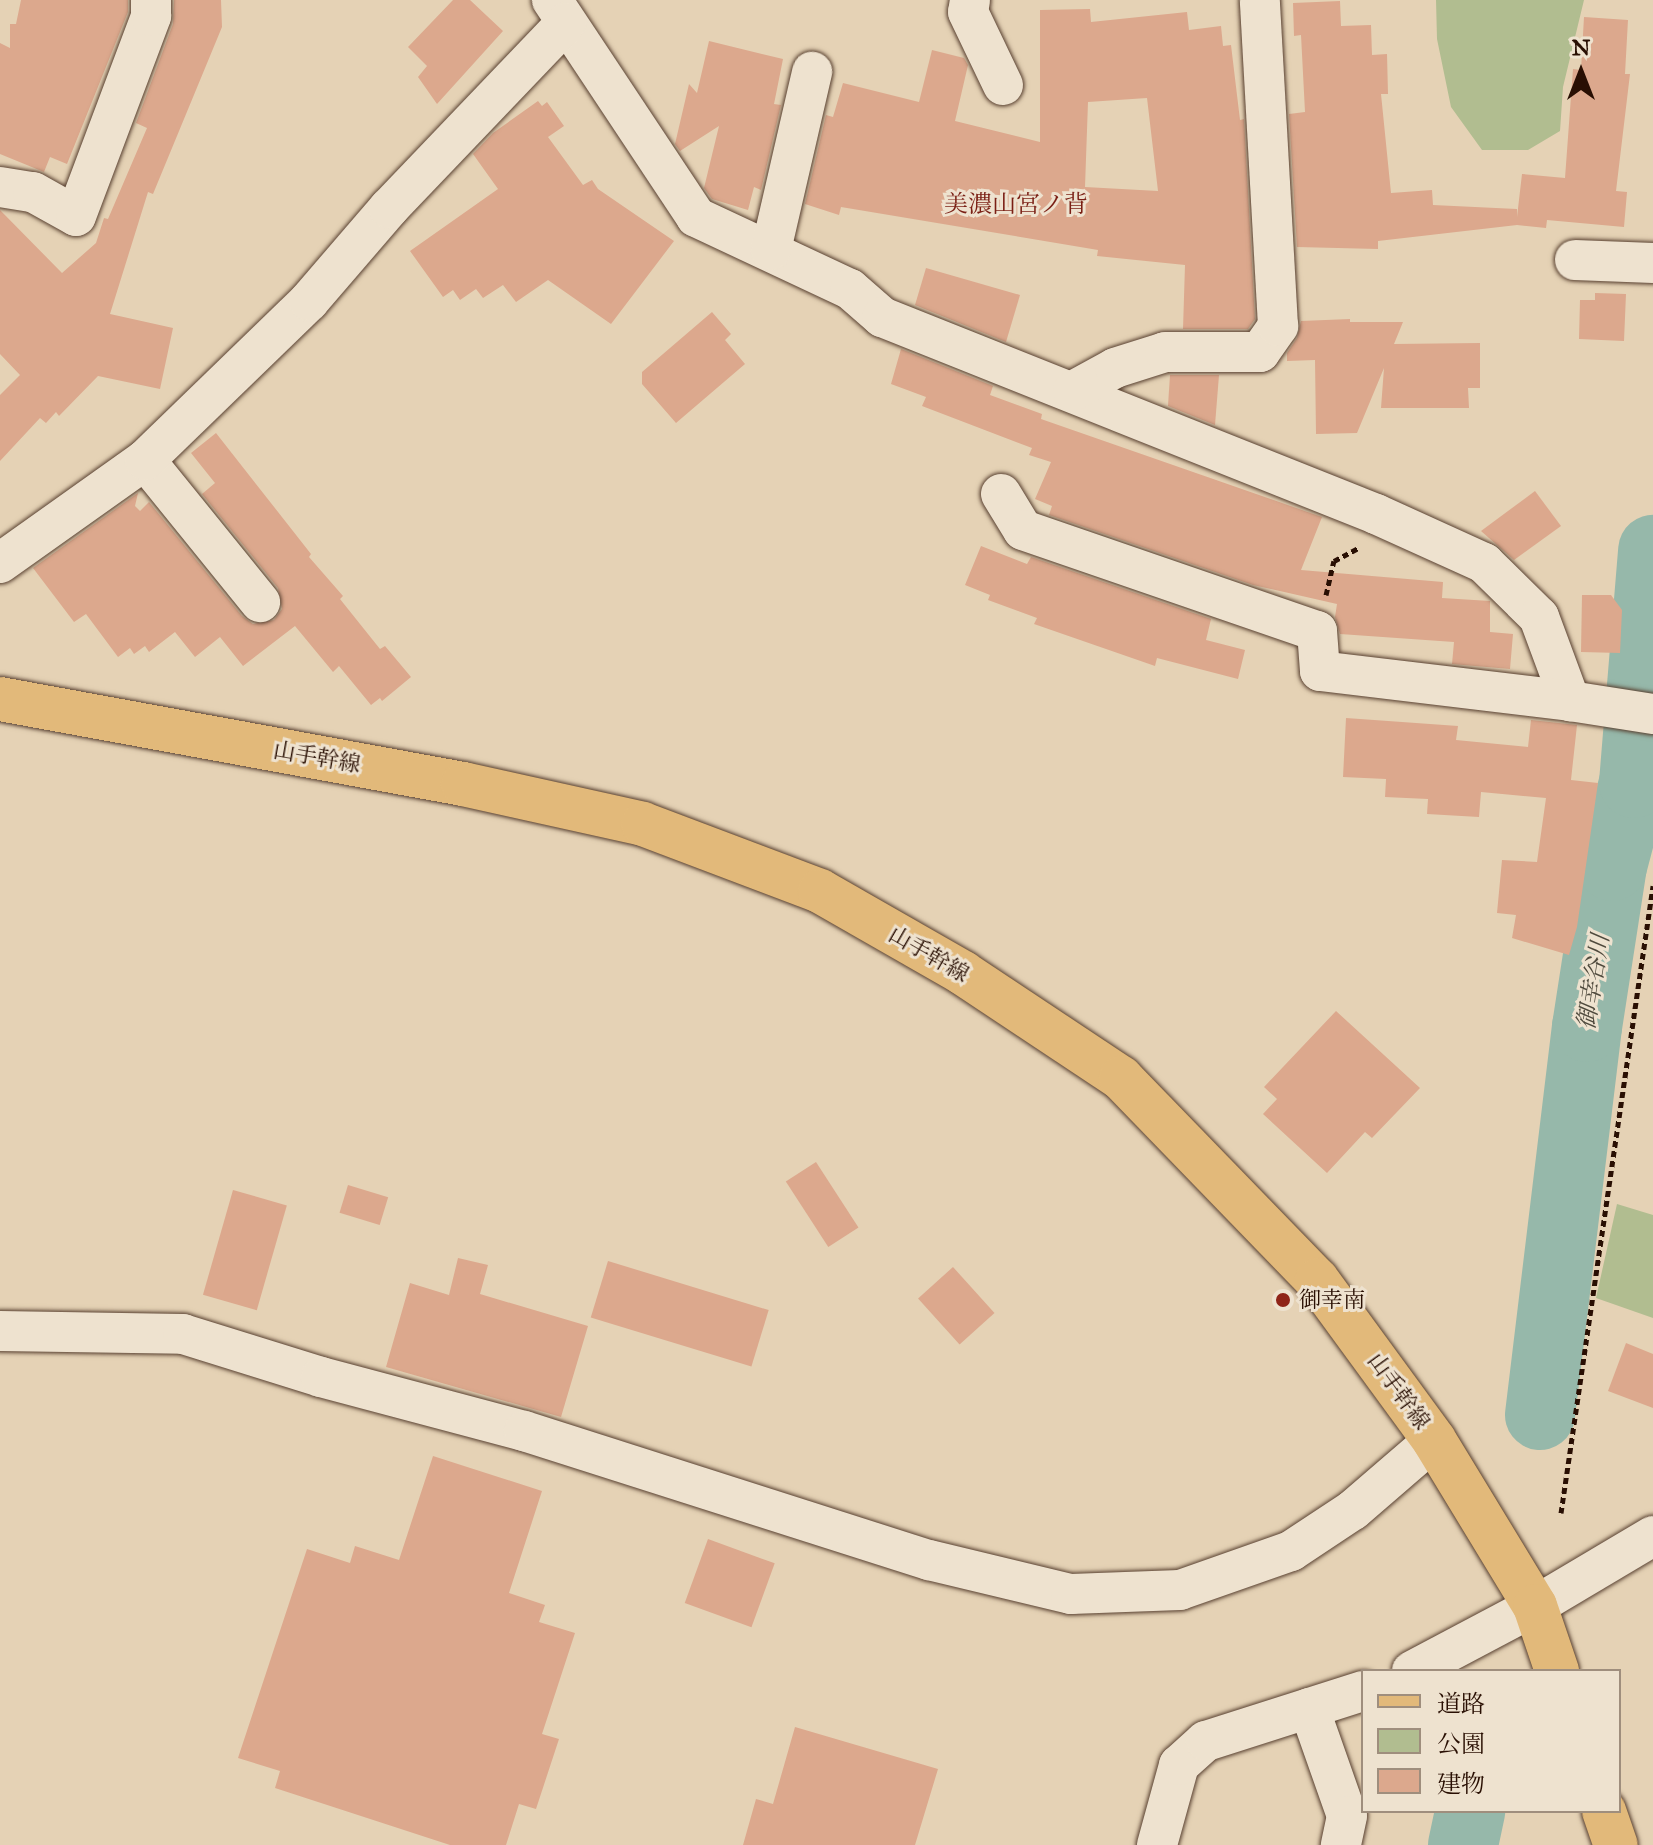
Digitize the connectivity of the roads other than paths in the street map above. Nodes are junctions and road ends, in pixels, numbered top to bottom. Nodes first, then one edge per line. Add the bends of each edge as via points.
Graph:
1 (151, 0) edge
2 (970, 0) edge
3 (1260, 0) edge
4 (559, 12) edge
5 (812, 72) dead end
6 (1003, 85) dead end
7 (0, 187) edge
8 (771, 250) junction
9 (1575, 260) dead end
10 (1653, 263) edge
11 (1073, 391) junction
12 (145, 460) junction
13 (1001, 494) dead end
14 (0, 563) edge
15 (260, 602) dead end
16 (0, 699) edge
17 (1570, 701) junction
18 (1653, 714) edge
19 (0, 1331) edge
20 (1434, 1440) junction
21 (1653, 1536) edge
22 (1535, 1606) junction
23 (1416, 1669) edge
24 (1556, 1669) edge
25 (1361, 1692) edge
26 (1309, 1708) junction
27 (1605, 1813) edge
28 (1157, 1845) edge
29 (1341, 1845) edge
30 (1616, 1845) edge

1 - 7 street via 151,16 76,216 33,192
2 - 6 street via 968,12
3 - 11 street via 1278,326 1260,352 1165,352 1115,368
4 - 8 street via 696,217
4 - 12 street via 309,301
5 - 8 street
8 - 11 street via 850,289 882,317
9 - 10 street
11 - 17 street via 1484,563 1539,617
12 - 14 street
12 - 15 street
13 - 17 street via 1023,530 1317,631 1320,671
16 - 20 main road, 山手幹線 via 463,784 643,824 820,891 963,973 1121,1078 1317,1280
17 - 18 street
19 - 20 street via 183,1334 524,1431 929,1560 1071,1594 1180,1590 1291,1551 1353,1510
20 - 22 main road, 山手幹線
21 - 22 street
22 - 23 street
22 - 24 main road, 山手幹線
25 - 26 street
26 - 28 street via 1206,1741 1179,1765
26 - 29 street via 1347,1816
27 - 30 main road

